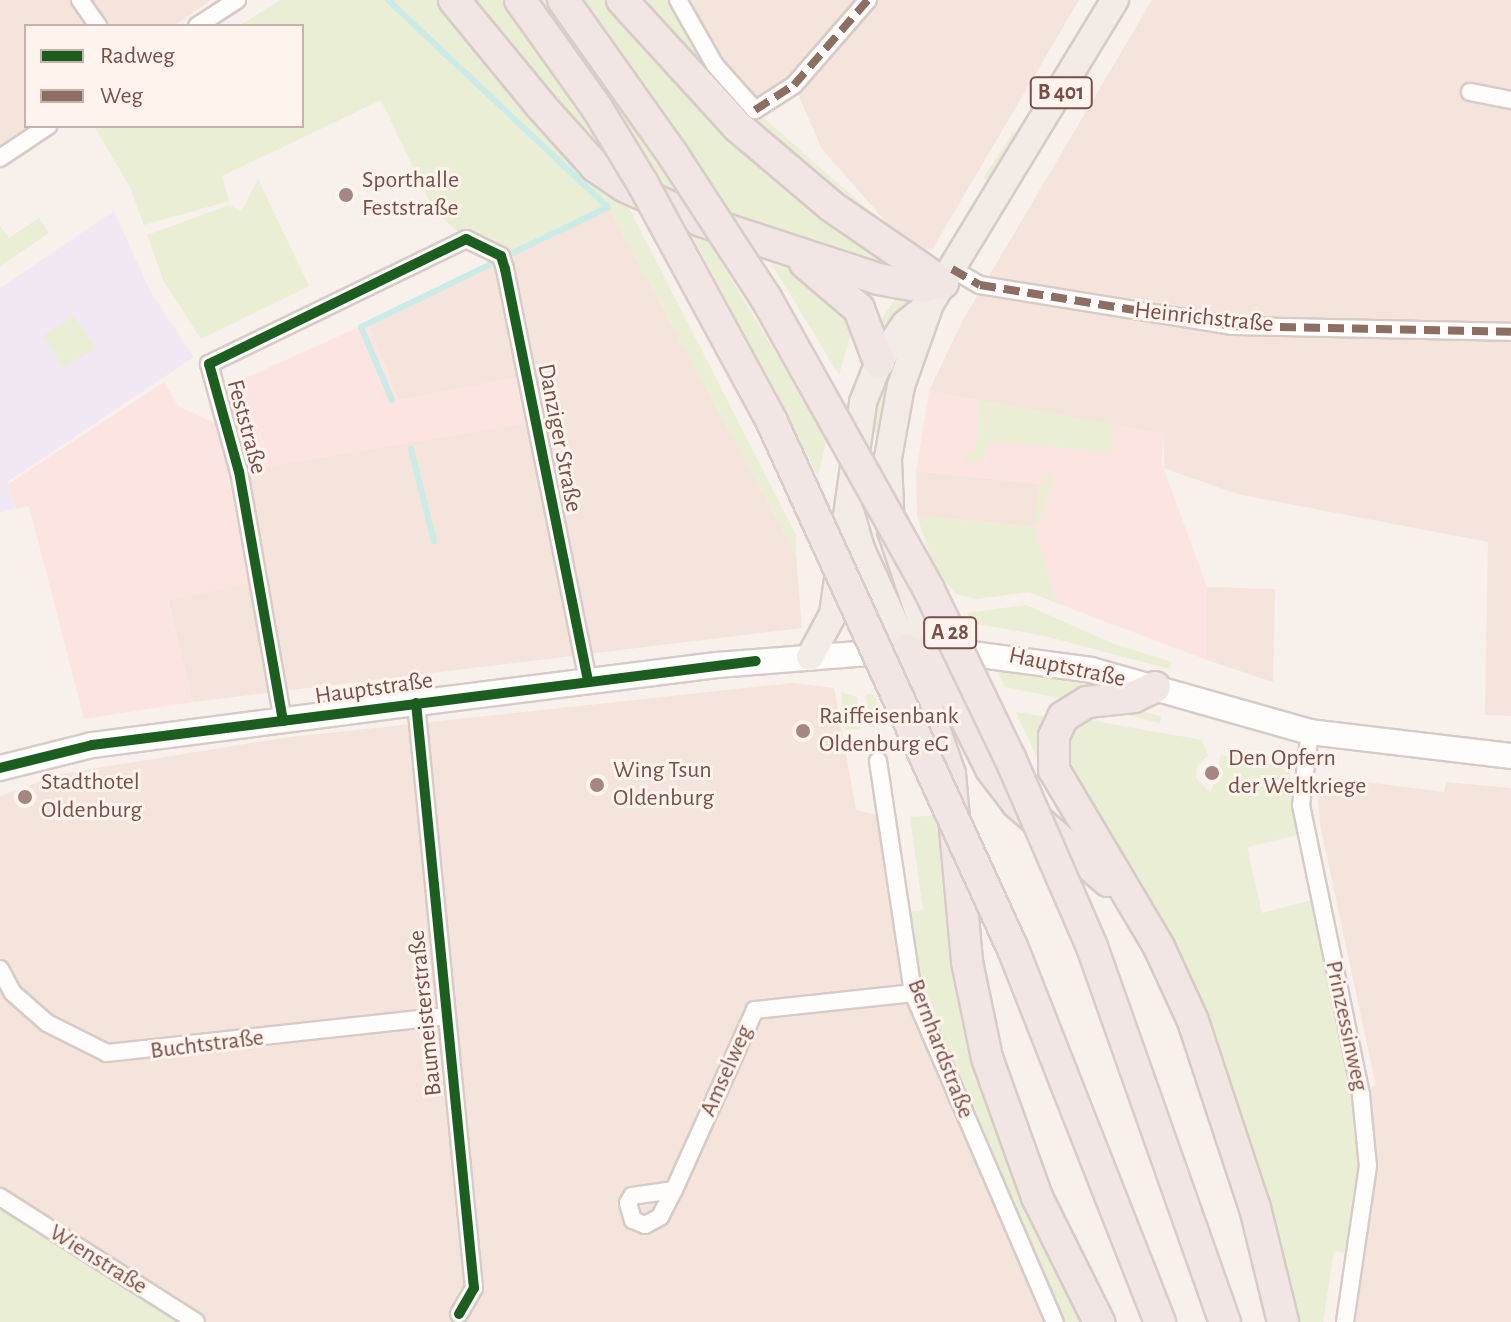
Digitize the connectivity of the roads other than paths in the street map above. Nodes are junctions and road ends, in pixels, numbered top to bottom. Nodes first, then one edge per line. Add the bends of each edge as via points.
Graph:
1 (80, 0) edge
2 (237, 0) edge
3 (454, 0) edge
4 (520, 0) edge
5 (563, 0) edge
6 (622, 0) edge
7 (678, 0) edge
8 (868, 0) edge
9 (1115, 0) edge
10 (97, 24) edge
11 (200, 24) edge
12 (1470, 92) dead end
13 (1511, 100) edge
14 (45, 128) edge
15 (0, 158) edge
16 (459, 241) joint
17 (780, 247) junction
18 (942, 286) junction
19 (1511, 332) edge
20 (879, 362) junction
21 (848, 503) junction
22 (919, 650) junction
23 (810, 657) junction
24 (588, 681) junction
25 (1155, 687) junction
26 (416, 703) junction
27 (283, 721) junction
28 (1310, 732) junction
29 (1511, 756) edge
30 (878, 761) dead end
31 (0, 768) edge
32 (1133, 903) junction
33 (0, 969) edge
34 (913, 993) junction
35 (446, 1016) junction
36 (674, 1190) dead end
37 (0, 1197) edge
38 (459, 1314) dead end
39 (196, 1322) edge
40 (1055, 1322) edge
41 (1099, 1322) edge
42 (1160, 1322) edge
43 (1225, 1322) edge
44 (1283, 1322) edge
45 (1345, 1322) edge

1 - 10 street
2 - 11 street
3 - 17 highway via 596,167 665,207
4 - 42 highway, bridge via 643,184 772,422 1013,949
5 - 43 highway, A 28, bridge via 766,298 943,618 1092,947
6 - 18 highway via 738,127 831,206
7 - 8 street via 715,65 755,110 794,85
9 - 18 main road, B 401
12 - 13 street
14 - 15 street
16 - 24 street, Danziger Straße via 501,256 505,269
16 - 27 street, Feststraße via 209,364 236,458
17 - 18 highway via 896,284
17 - 20 highway via 859,309
18 - 19 street, Heinrichstraße via 980,285 1232,326
18 - 20 main road, B 401 via 905,324
18 - 22 main road via 901,386 887,476 891,531
20 - 21 main road, B 401 via 854,435
21 - 22 main road, B 401 via 861,549
21 - 23 main road via 833,614
22 - 23 street, Hauptstraße
22 - 25 street, Hauptstraße via 1027,658
22 - 32 highway via 1017,803
22 - 41 highway via 950,774 967,962 987,1058 1017,1149
23 - 24 street, Hauptstraße
24 - 26 street, Hauptstraße
25 - 28 street, Hauptstraße
25 - 32 highway via 1072,709 1057,725 1052,745 1062,791
26 - 27 street, Hauptstraße
26 - 35 street, Baumeisterstraße
27 - 31 street, Hauptstraße via 92,745
28 - 29 street, Hauptstraße
28 - 45 street, Prinzessinweg via 1301,805 1361,1095 1368,1166
30 - 34 street, Bernhardstraße
32 - 44 highway via 1193,1021 1255,1208
33 - 35 street, Buchtstraße via 13,993 47,1023 107,1053
34 - 36 street, Amselweg via 755,1010
34 - 40 street, Bernhardstraße
35 - 38 street, Baumeisterstraße via 474,1288
37 - 39 street, Wienstraße

